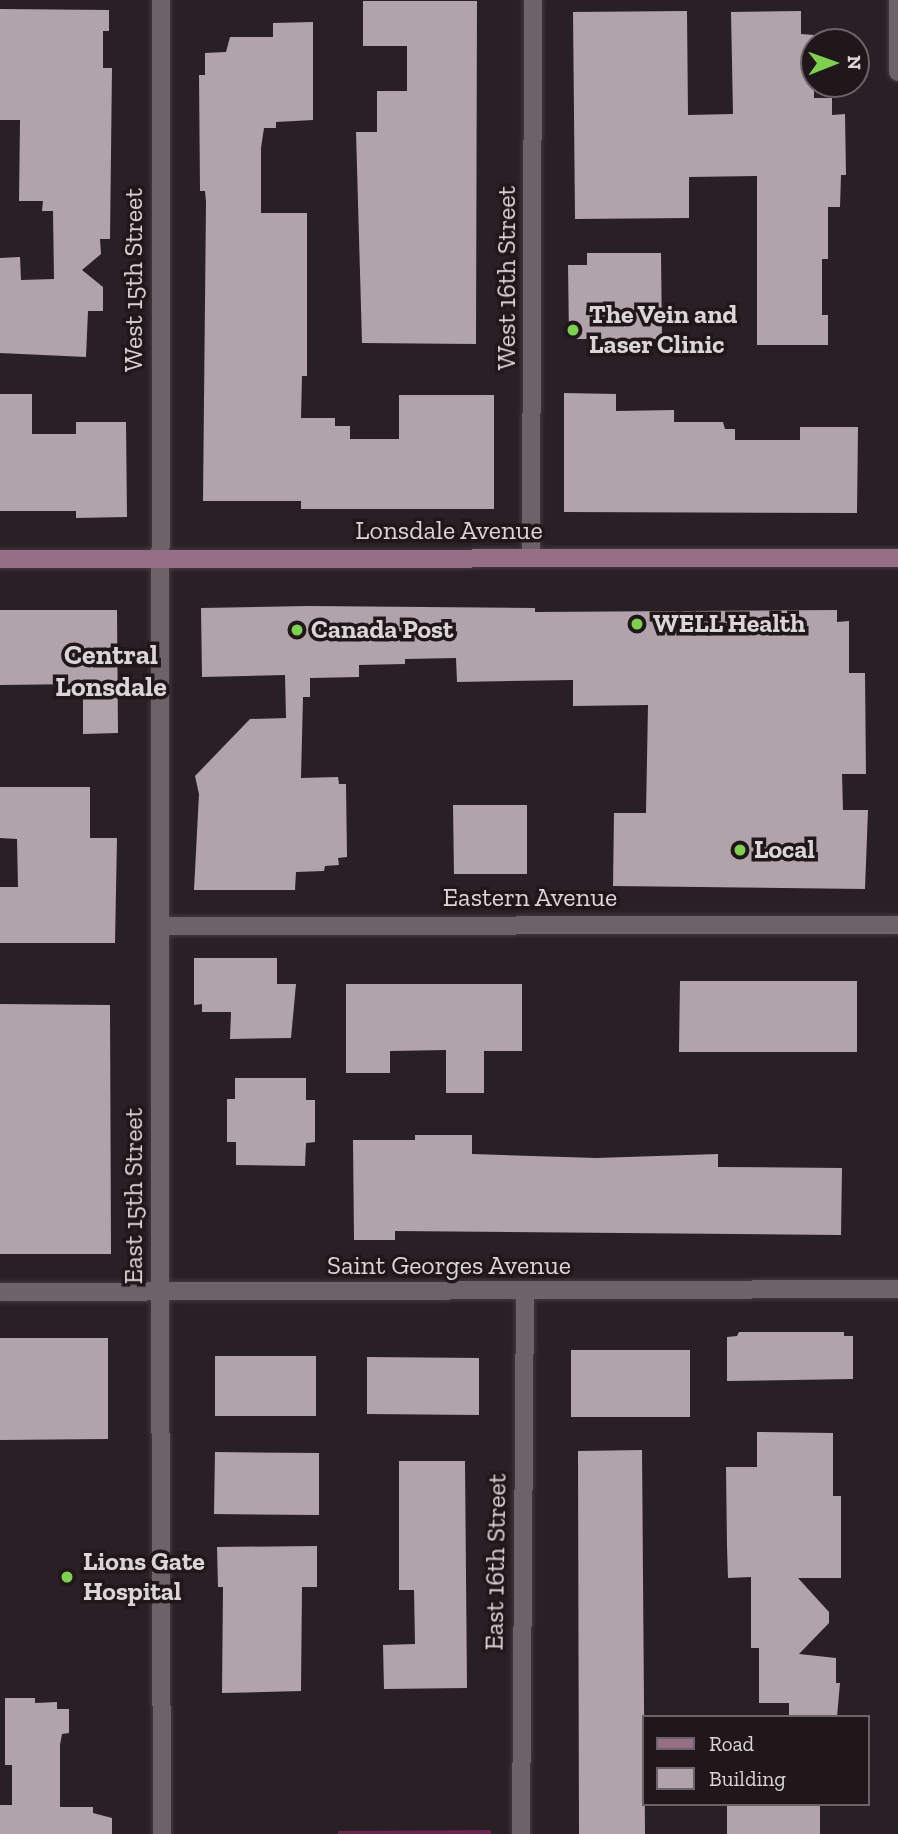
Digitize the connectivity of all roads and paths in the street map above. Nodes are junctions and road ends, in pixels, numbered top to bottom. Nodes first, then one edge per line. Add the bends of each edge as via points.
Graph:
1 (160, 0) edge
2 (533, 0) edge
3 (898, 0) edge
4 (898, 72) edge
5 (531, 556) junction
6 (898, 558) edge
7 (0, 559) edge
8 (159, 559) junction
9 (898, 925) edge
10 (162, 926) junction
11 (898, 1289) edge
12 (0, 1292) edge
13 (160, 1292) junction
14 (525, 1292) junction
15 (162, 1834) edge
16 (521, 1834) edge

1 - 8 street, West 15th Street
2 - 5 street, West 16th Street
3 - 4 street
5 - 6 main road, Lonsdale Avenue
5 - 8 main road, Lonsdale Avenue
7 - 8 main road, Lonsdale Avenue
8 - 10 street, East 15th Street
9 - 10 street, Eastern Avenue
10 - 13 street, East 15th Street
11 - 14 street, Saint Georges Avenue
12 - 13 street, Saint Georges Avenue
13 - 14 street, Saint Georges Avenue
13 - 15 street, East 15th Street
14 - 16 street, East 16th Street

